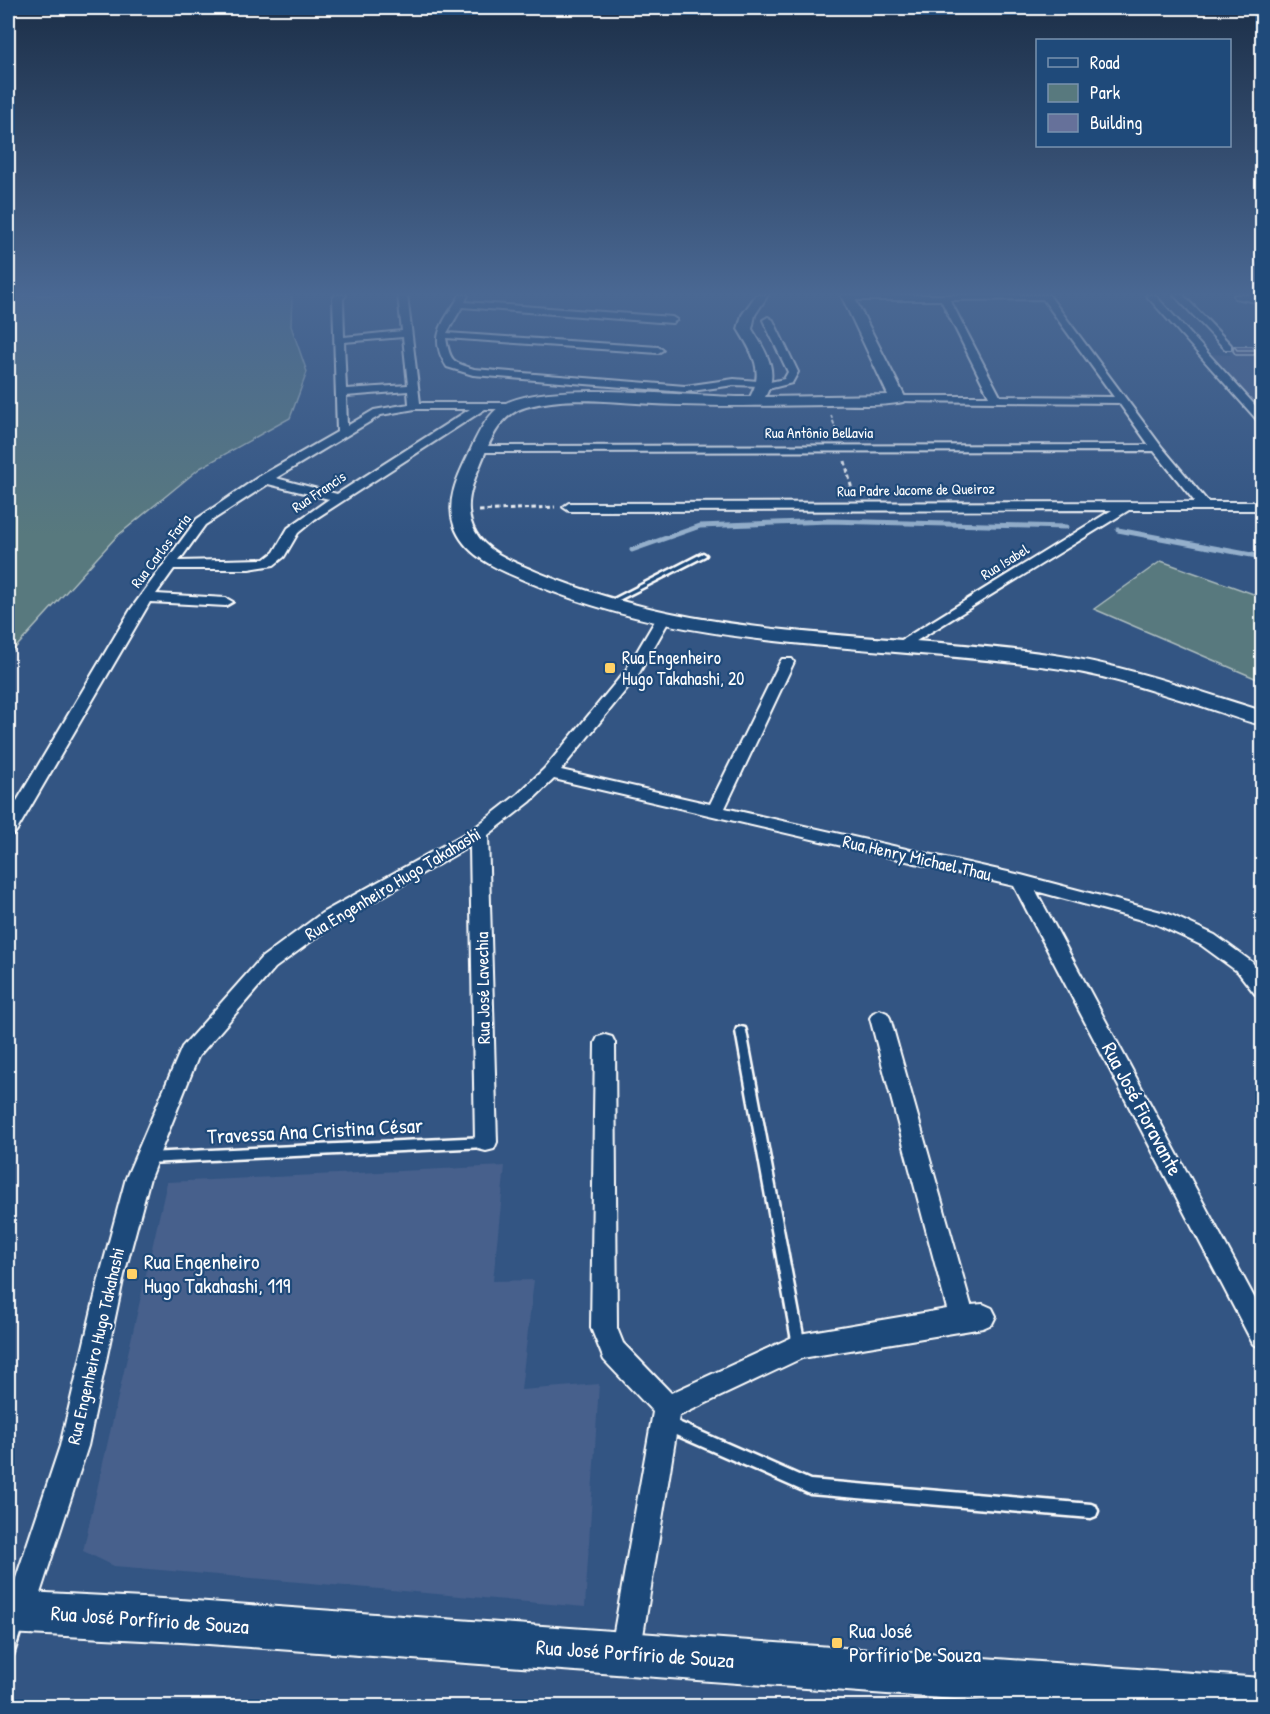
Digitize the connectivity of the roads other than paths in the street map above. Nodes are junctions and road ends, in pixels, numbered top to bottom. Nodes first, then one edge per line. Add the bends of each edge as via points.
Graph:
1 (340, 375) edge
2 (411, 375) edge
3 (511, 375) edge
4 (765, 375) edge
5 (791, 375) edge
6 (886, 375) edge
7 (984, 375) edge
8 (1103, 375) edge
9 (1222, 375) edge
10 (413, 388) junction
11 (762, 390) junction
12 (340, 393) junction
13 (898, 399) junction
14 (996, 399) junction
15 (1121, 400) junction
16 (415, 406) junction
17 (483, 406) junction
18 (511, 406) junction
19 (1263, 419) edge
20 (342, 431) junction
21 (1157, 448) junction
22 (480, 449) junction
23 (264, 479) junction
24 (339, 498) junction
25 (1127, 506) junction
26 (1203, 506) junction
27 (1263, 506) edge
28 (569, 507) dead end
29 (703, 555) dead end
30 (168, 565) junction
31 (146, 598) junction
32 (226, 602) dead end
33 (604, 606) junction
34 (663, 619) junction
35 (900, 647) junction
36 (787, 662) dead end
37 (1263, 718) edge
38 (550, 773) junction
39 (715, 811) junction
40 (8, 830) edge
41 (479, 833) junction
42 (1021, 881) junction
43 (1263, 989) edge
44 (880, 1018) dead end
45 (741, 1031) dead end
46 (605, 1043) dead end
47 (486, 1142) joint
48 (145, 1158) junction
49 (1263, 1336) edge
50 (799, 1346) junction
51 (666, 1415) junction
52 (1091, 1511) dead end
53 (11, 1624) edge
54 (625, 1654) junction
55 (1263, 1700) edge

1 - 12 street
2 - 10 street
3 - 11 street via 676,388 734,382
4 - 11 main road
5 - 11 street via 788,381
6 - 13 main road
7 - 14 street
8 - 15 street
9 - 19 street
10 - 12 street
10 - 16 street
11 - 13 main road via 826,400
11 - 18 main road via 558,397
12 - 20 street
13 - 14 street
14 - 15 street
15 - 21 street
16 - 17 street, Rua Carlos Faria
16 - 20 street, Rua Carlos Faria via 378,412
17 - 18 street, Rua Carlos Faria
17 - 24 street, Rua Francis
18 - 22 main road via 492,426
20 - 23 street, Rua Carlos Faria
21 - 22 street, Rua Antônio Bellavia
21 - 26 street
22 - 33 main road via 460,491 460,513 474,544 535,579
23 - 24 street
23 - 30 street, Rua Carlos Faria via 201,522
24 - 30 street, Rua Francis via 298,527 269,562
25 - 26 street, Rua Padre Jacome de Queiroz
25 - 28 street, Rua Padre Jacome de Queiroz
25 - 35 street, Rua Isabel
26 - 27 street, Rua Padre Jacome de Queiroz
29 - 33 lane
30 - 31 street, Rua Carlos Faria
31 - 32 street
31 - 40 street, Rua Carlos Faria
33 - 34 main road
34 - 35 main road
34 - 38 street, Rua Engenheiro Hugo Takahashi via 633,672
35 - 37 main road via 1058,662 1129,677
36 - 39 street
38 - 39 street, Rua Henry Michael Thau
38 - 41 street, Rua Engenheiro Hugo Takahashi
39 - 42 street, Rua Henry Michael Thau
41 - 47 street, Rua José Lavechia
41 - 48 street, Rua Engenheiro Hugo Takahashi via 329,918 268,963 189,1053
42 - 43 street, Rua Henry Michael Thau via 1172,923 1208,940 1245,967
42 - 49 street, Rua José Fioravante
44 - 50 street via 972,1317
45 - 50 lane
46 - 51 street via 604,1328 613,1351
47 - 48 lane, Travessa Ana Cristina César
48 - 53 street, Rua Engenheiro Hugo Takahashi via 112,1275 74,1446
50 - 51 street
51 - 52 lane via 810,1487
51 - 54 street
53 - 54 main road, Rua José Porfírio de Souza
54 - 55 main road, Rua José Porfírio de Souza

